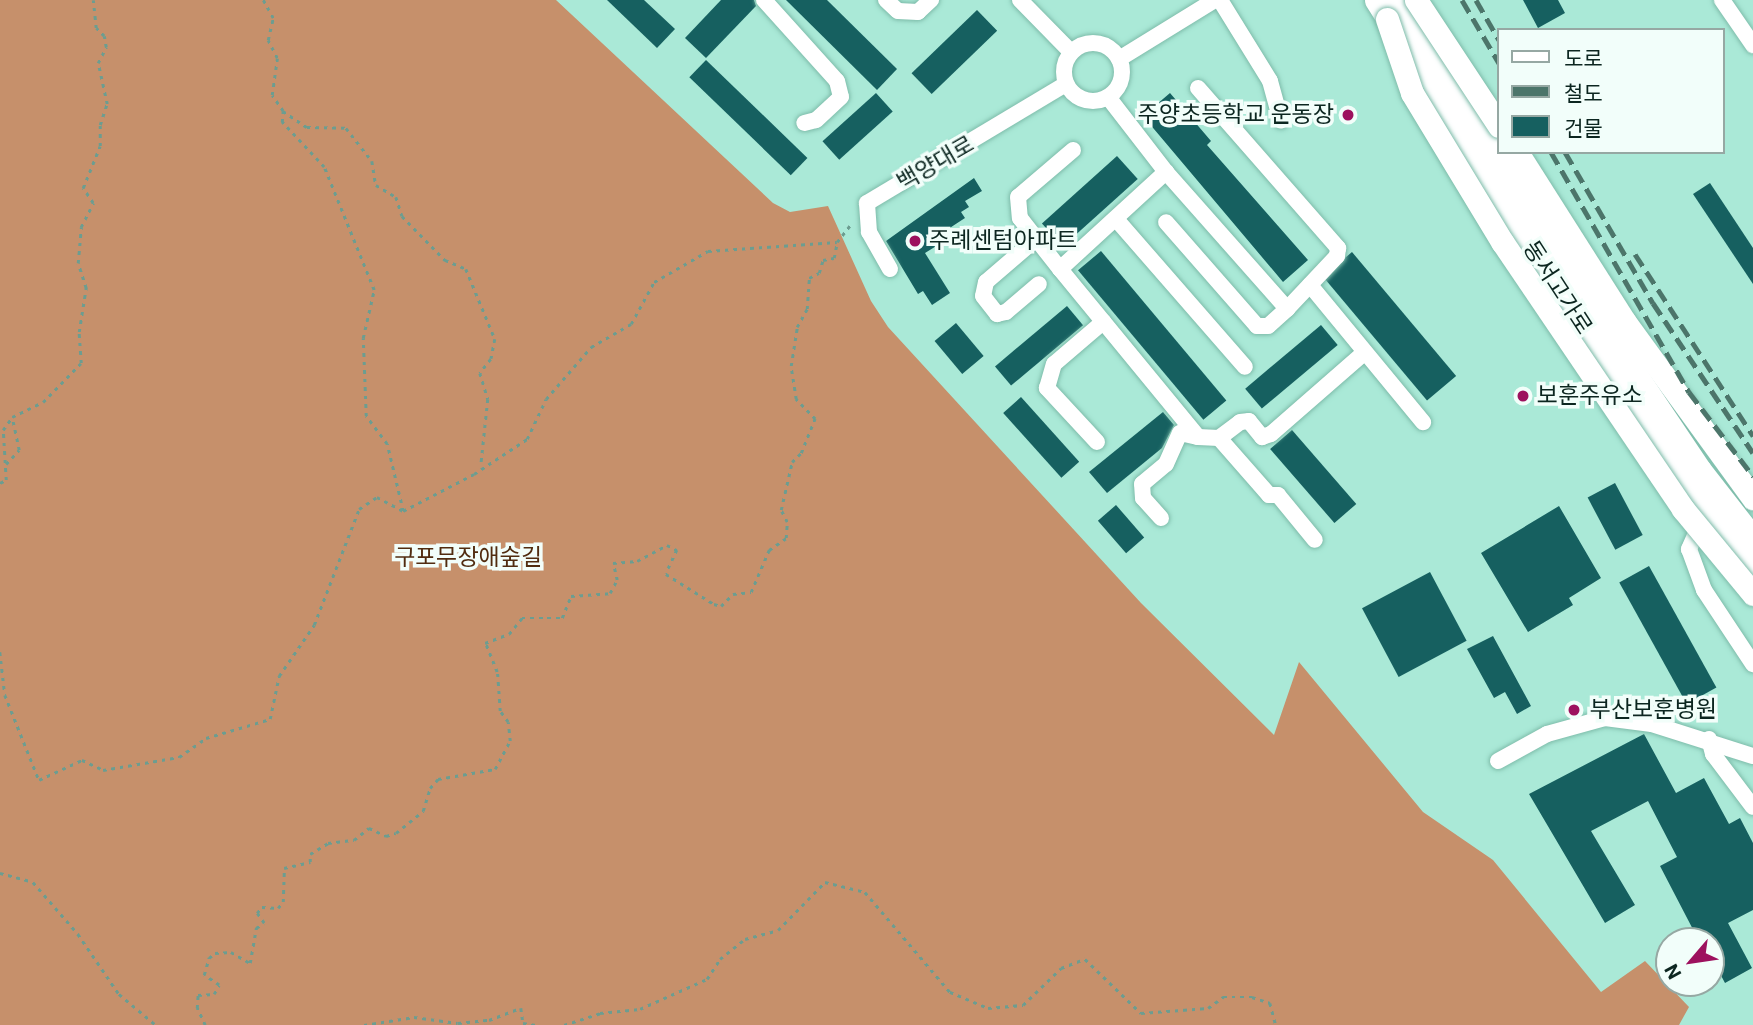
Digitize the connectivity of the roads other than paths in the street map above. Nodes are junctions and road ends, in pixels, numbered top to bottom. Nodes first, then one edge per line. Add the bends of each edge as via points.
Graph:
1 (764, 0) edge
2 (886, 0) edge
3 (931, 0) edge
4 (1020, 0) edge
5 (1218, 0) edge
6 (1416, 0) edge
7 (1722, 0) edge
8 (1387, 6) edge
9 (1753, 45) edge
10 (1071, 52) junction
11 (1119, 59) junction
12 (1066, 84) junction
13 (1198, 88) dead end
14 (1108, 97) junction
15 (1281, 121) dead end
16 (804, 124) dead end
17 (1498, 124) edge
18 (1073, 150) dead end
19 (1518, 154) edge
20 (1166, 172) junction
21 (1116, 219) junction
22 (1166, 222) dead end
23 (1036, 239) junction
24 (890, 269) dead end
25 (1060, 269) junction
26 (1038, 284) dead end
27 (1310, 285) junction
28 (1287, 309) junction
29 (1103, 322) junction
30 (1364, 353) junction
31 (1245, 367) dead end
32 (1423, 422) dead end
33 (1198, 437) junction
34 (1219, 438) junction
35 (1097, 442) dead end
36 (1753, 498) edge
37 (1703, 516) dead end
38 (1161, 518) dead end
39 (1753, 538) edge
40 (1315, 540) dead end
41 (1753, 567) edge
42 (1753, 594) edge
43 (1753, 664) edge
44 (1709, 739) junction
45 (1753, 756) edge
46 (1498, 761) dead end
47 (1720, 763) junction
48 (1753, 792) edge
49 (1753, 807) edge

1 - 16 street via 837,81 841,97 816,120
2 - 3 street via 898,11 918,12
4 - 10 street
5 - 11 street
5 - 15 street via 1270,81
6 - 17 highway, bridge
7 - 9 street
8 - 39 highway, 동서고가로 via 1700,470
8 - 41 highway, 동서고가로, bridge via 1596,348
8 - 42 highway, bridge via 1412,93 1503,243 1683,509
10 - 11 street via 1097,43
10 - 12 street via 1064,67
11 - 14 street via 1119,84
12 - 14 street via 1089,102
12 - 24 street, 백양대로 via 867,203 869,232
13 - 27 street via 1338,248 1337,256
14 - 20 street
18 - 23 street via 1018,197 1020,218
19 - 36 highway via 1625,322
20 - 21 street
20 - 28 street
21 - 25 street
21 - 31 street
22 - 28 street via 1257,326 1268,326
23 - 25 street
23 - 26 street via 986,282 983,296 998,314
25 - 29 street
27 - 28 street
27 - 30 street
29 - 33 street
29 - 35 street via 1054,364 1047,388
30 - 32 street
30 - 34 street via 1271,434 1262,437 1249,421 1240,422
33 - 34 street
33 - 38 street via 1181,433 1166,464 1142,484 1143,498
34 - 40 street via 1269,495 1278,495
37 - 43 street via 1689,549 1704,590
44 - 45 street
44 - 46 street via 1605,718 1547,734
44 - 47 street
47 - 48 street
47 - 49 street

